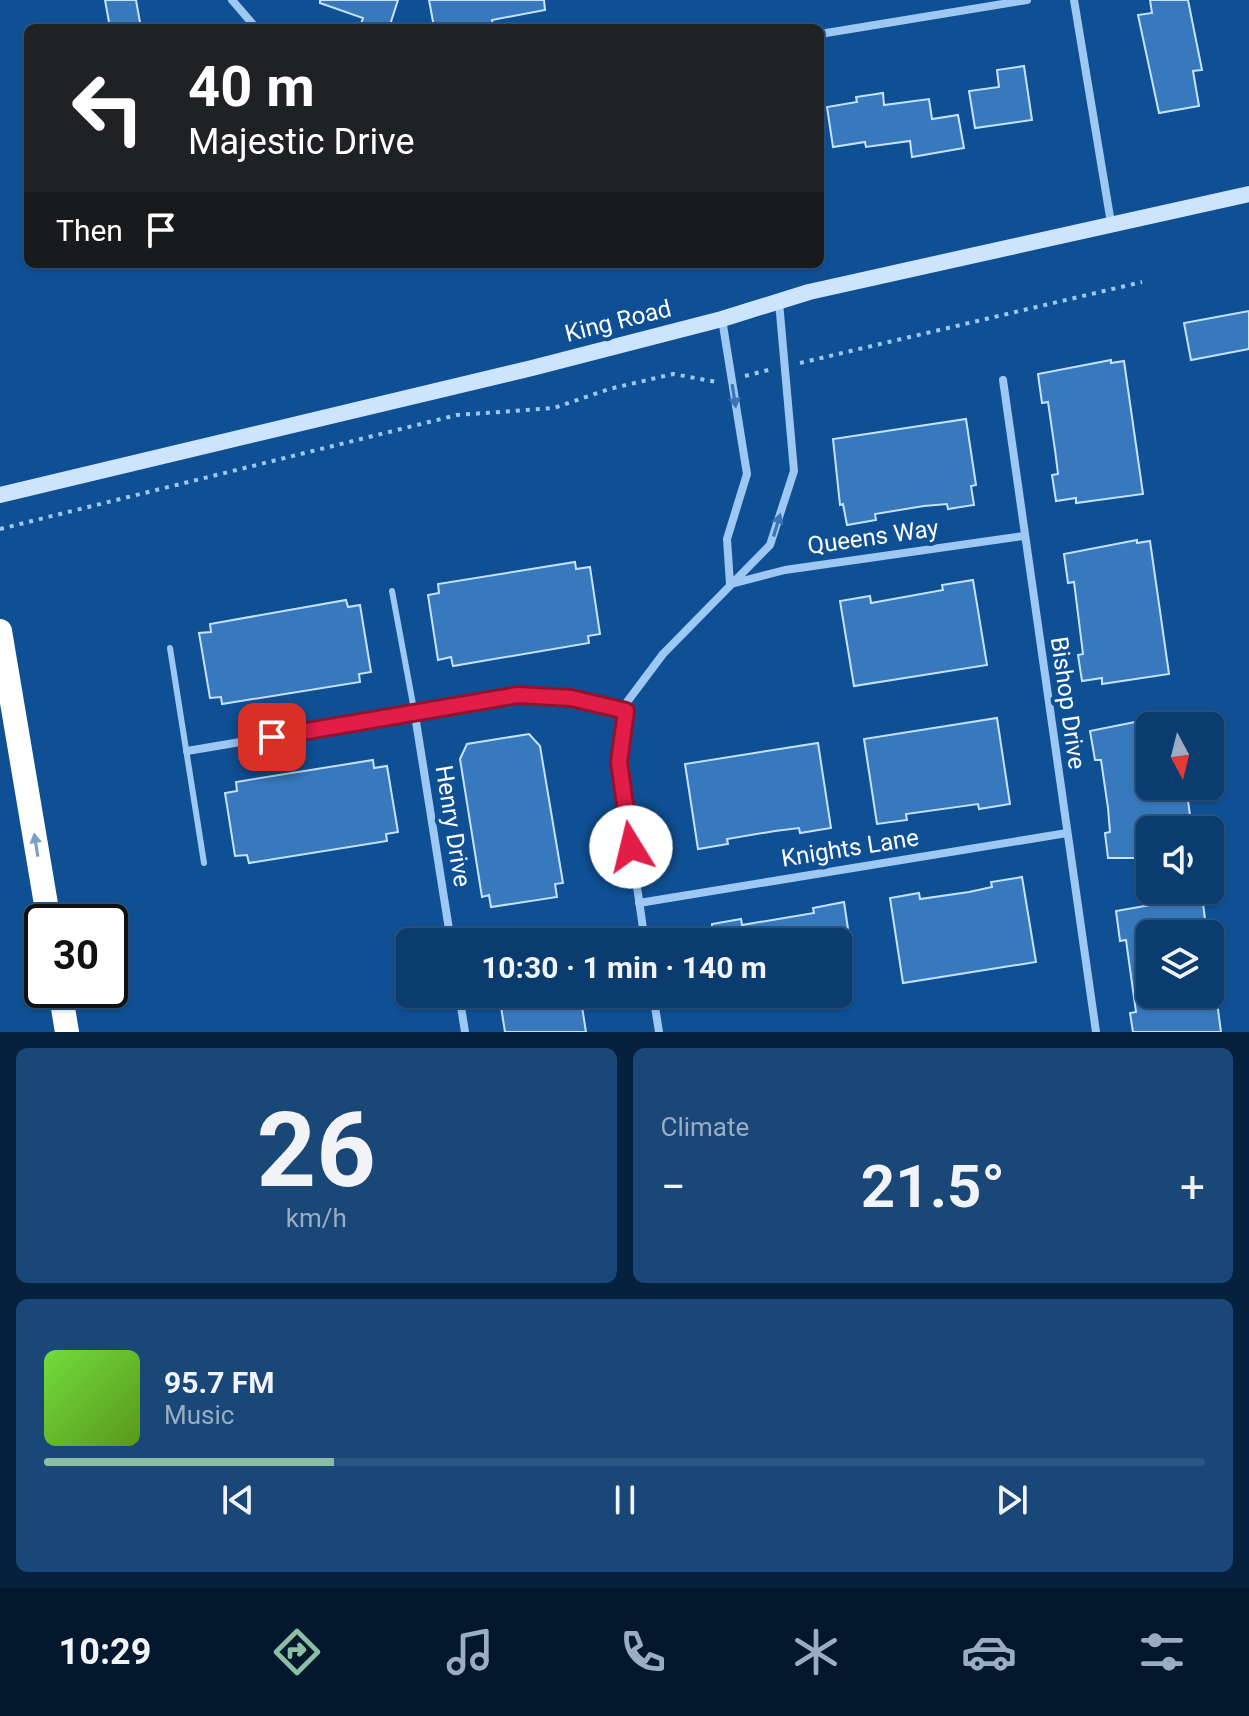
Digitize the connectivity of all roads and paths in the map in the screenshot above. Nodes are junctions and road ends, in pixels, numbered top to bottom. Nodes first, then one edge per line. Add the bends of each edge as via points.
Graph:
1 (232, 0) edge
2 (1027, 0) edge
3 (1074, 0) edge
4 (252, 24) edge
5 (824, 33) edge
6 (1249, 194) edge
7 (1111, 223) junction
8 (1142, 282) dead end
9 (778, 300) junction
10 (722, 319) junction
11 (784, 366) junction
12 (732, 379) junction
13 (1003, 380) dead end
14 (0, 495) edge
15 (0, 529) edge
16 (1023, 536) junction
17 (730, 584) junction
18 (392, 591) dead end
19 (0, 631) edge
20 (170, 648) dead end
21 (626, 711) junction
22 (415, 715) junction
23 (187, 751) junction
24 (1067, 833) junction
25 (204, 863) dead end
26 (639, 903) junction
27 (46, 904) edge
28 (449, 928) edge
29 (643, 928) edge
30 (63, 1008) edge
31 (461, 1008) edge
32 (655, 1008) edge
33 (67, 1032) edge
34 (465, 1032) edge
35 (659, 1032) edge
36 (1096, 1032) edge

1 - 4 street
2 - 5 street
3 - 7 street
6 - 7 main road, King Road
7 - 9 main road, King Road
8 - 11 path
9 - 10 main road, King Road
9 - 11 street
10 - 12 street
10 - 14 main road, King Road
11 - 12 path
17 -> 11 street via 770,545 794,471
12 - 15 path via 712,383 673,374 554,408 457,415
12 -> 17 street via 747,474 727,539
13 - 16 street, Bishop Drive
16 - 17 street, Queens Way via 785,570
16 - 24 street, Bishop Drive
17 - 21 street via 663,654 627,702
18 - 22 lane
27 -> 19 highway
20 - 23 lane
21 - 22 street via 571,698 518,695
21 - 26 street via 619,762
22 - 23 street
22 - 28 street, Henry Drive
23 - 25 lane
24 - 26 street, Knights Lane
24 - 36 street, Bishop Drive
26 - 29 street
30 - 33 highway
31 - 34 street
32 - 35 street

